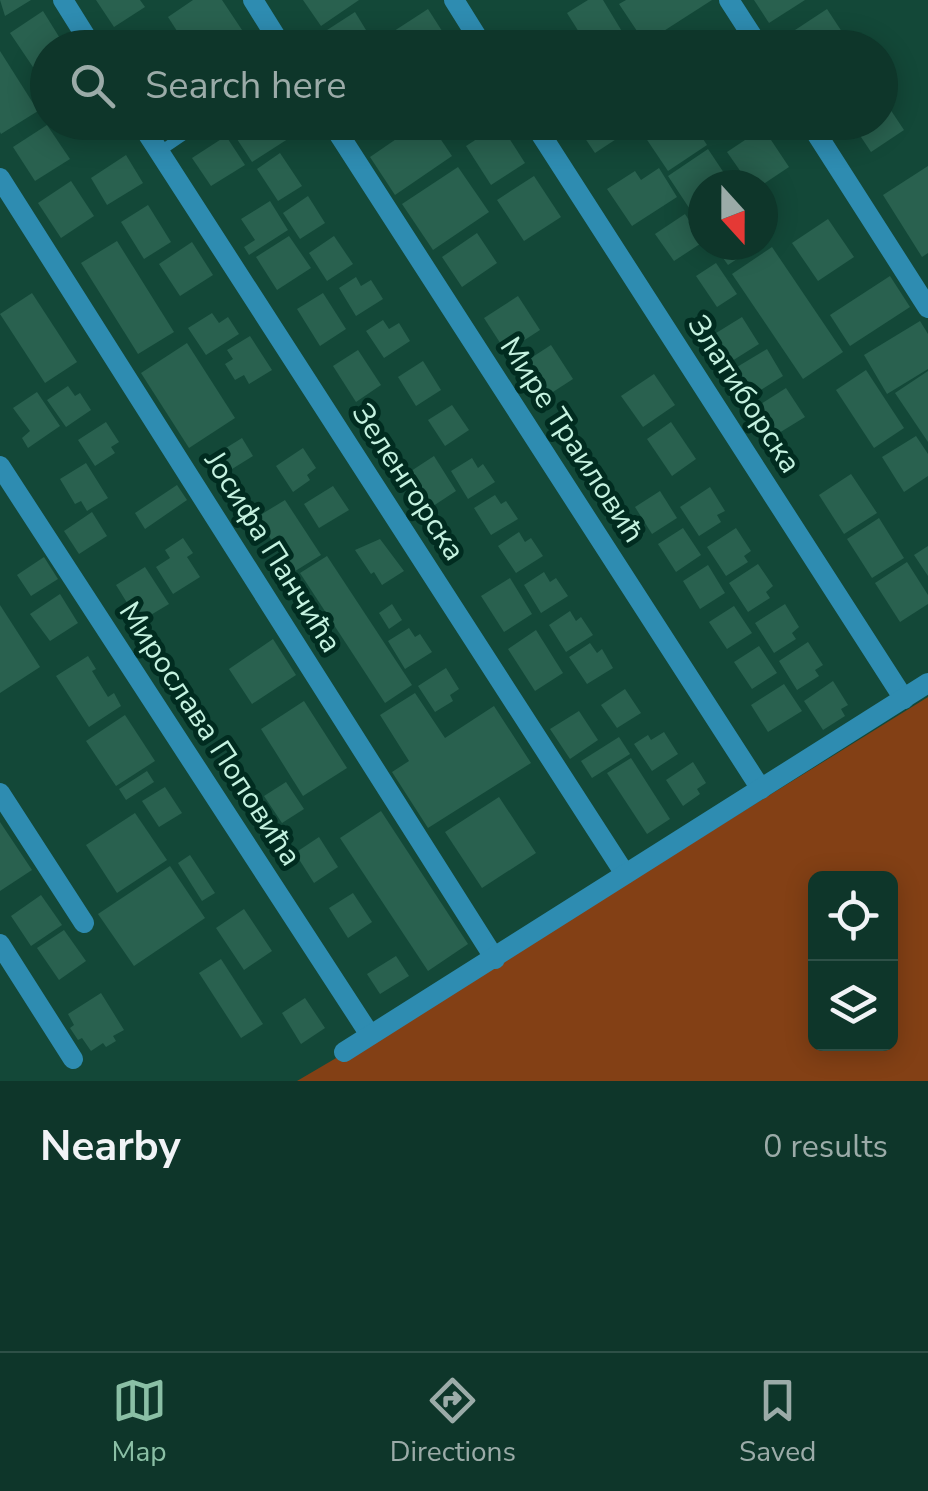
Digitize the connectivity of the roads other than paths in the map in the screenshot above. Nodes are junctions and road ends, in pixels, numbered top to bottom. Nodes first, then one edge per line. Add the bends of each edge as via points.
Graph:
1 (63, 0) edge
2 (252, 0) edge
3 (454, 0) edge
4 (730, 0) edge
5 (82, 30) edge
6 (271, 30) edge
7 (473, 30) edge
8 (749, 30) edge
9 (151, 140) edge
10 (177, 140) edge
11 (343, 140) edge
12 (545, 140) edge
13 (821, 140) edge
14 (159, 152) junction
15 (0, 178) edge
16 (928, 308) edge
17 (0, 466) edge
18 (928, 683) edge
19 (904, 699) junction
20 (762, 789) junction
21 (0, 793) edge
22 (626, 874) junction
23 (84, 924) dead end
24 (0, 944) edge
25 (495, 958) junction
26 (370, 1035) junction
27 (344, 1052) dead end
28 (73, 1059) dead end

1 - 5 street
2 - 6 street
3 - 7 street
4 - 8 street
9 - 14 street, Зеленгорска
10 - 14 lane
11 - 20 street, Мире Траиловић
12 - 19 street, Златиборска
13 - 16 street
14 - 22 street, Зеленгорска
15 - 25 street, Јосифа Панчића
17 - 26 street, Мирослава Поповића
18 - 19 street
19 - 20 street
20 - 22 street
21 - 23 street
22 - 25 street
24 - 28 street
25 - 26 street
26 - 27 street

